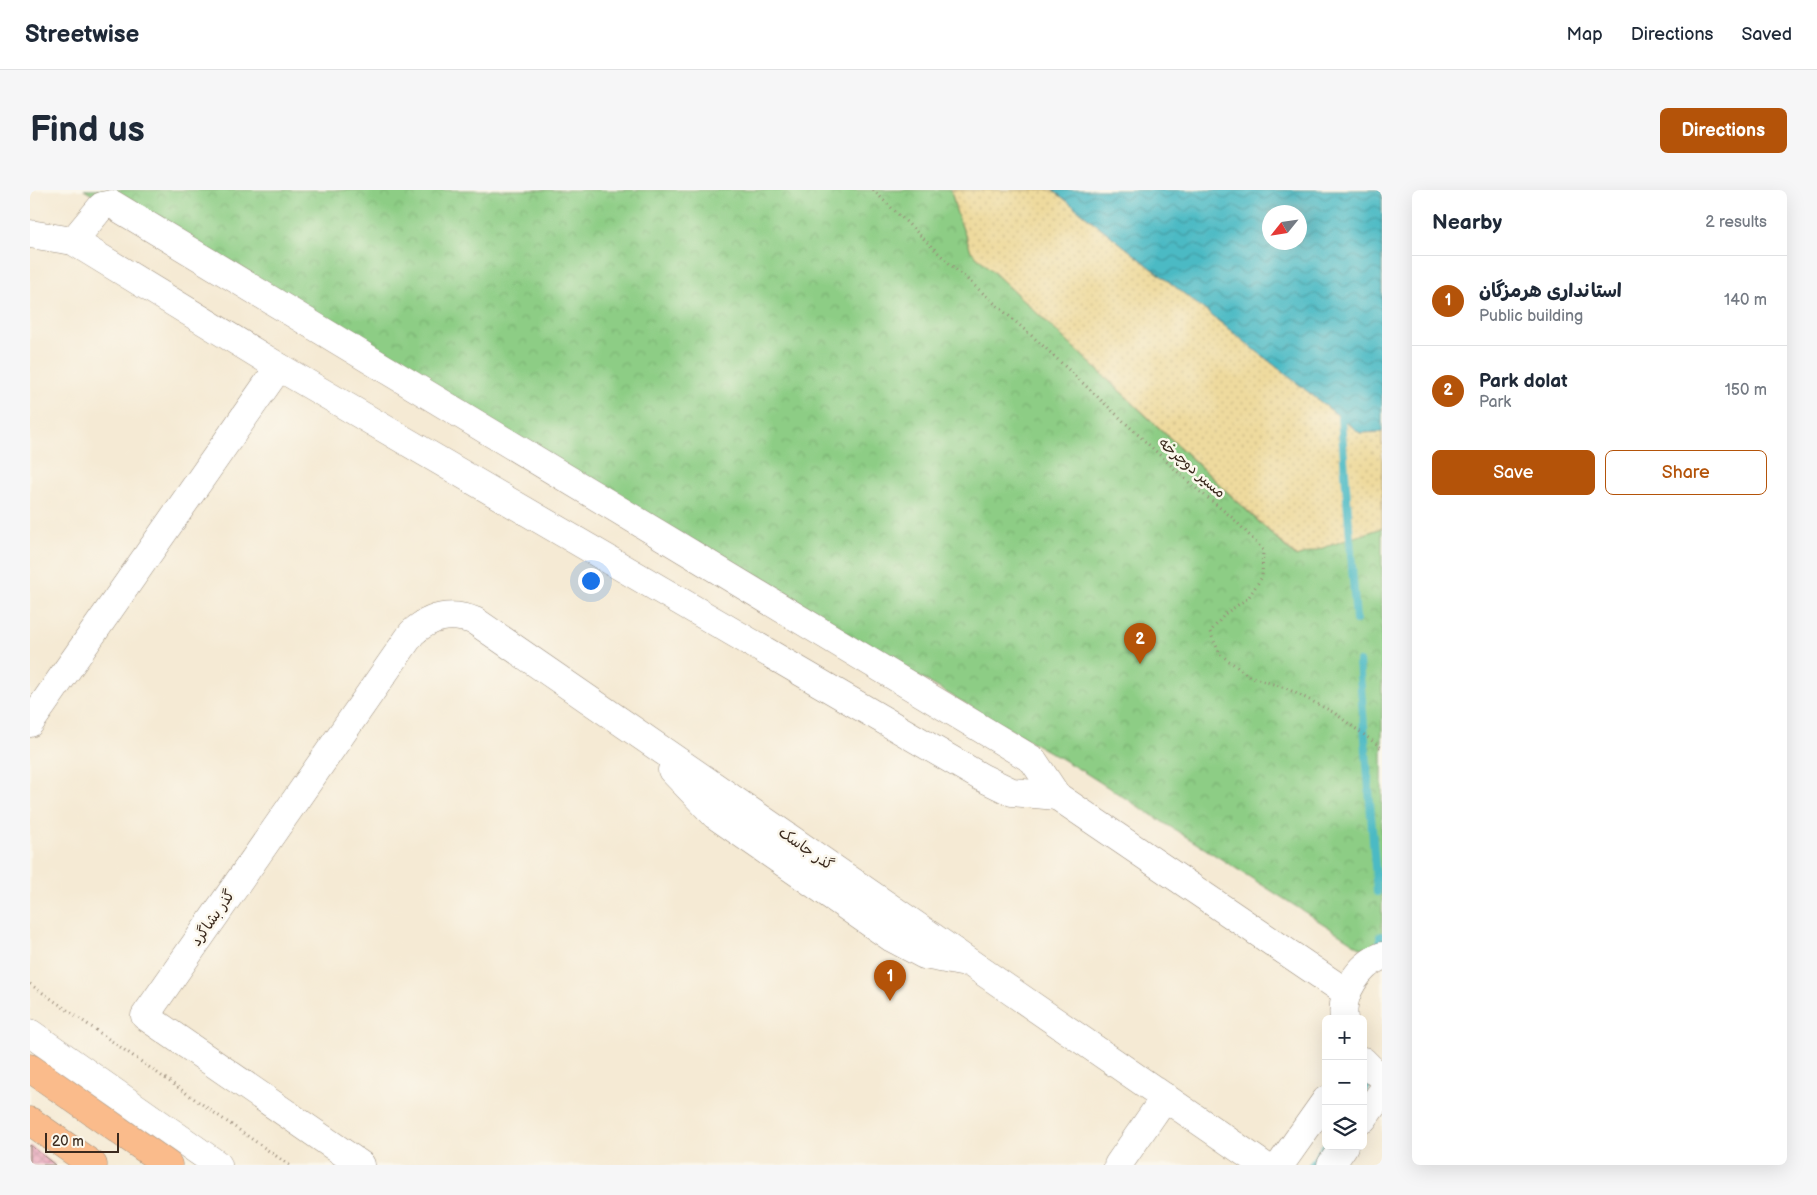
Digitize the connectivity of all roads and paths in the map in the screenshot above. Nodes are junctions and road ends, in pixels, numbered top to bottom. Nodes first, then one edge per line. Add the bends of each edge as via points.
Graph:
1 (873, 190) edge
2 (30, 234) edge
3 (73, 241) junction
4 (279, 367) junction
5 (30, 723) edge
6 (1382, 748) edge
7 (1057, 796) junction
8 (1382, 956) edge
9 (30, 984) edge
10 (1346, 1006) edge
11 (30, 1033) edge
12 (1367, 1065) edge
13 (30, 1068) edge
14 (1382, 1075) edge
15 (1382, 1092) edge
16 (1166, 1097) junction
17 (1322, 1105) edge
18 (1367, 1113) edge
19 (30, 1121) edge
20 (1341, 1150) edge
21 (93, 1165) edge
22 (168, 1165) edge
23 (218, 1165) edge
24 (289, 1165) edge
25 (361, 1165) edge
26 (1118, 1165) edge
27 (1264, 1165) edge
28 (1280, 1165) edge
29 (1331, 1165) edge

1 - 6 path, مسیر دوچرخه via 1193,486 1234,519 1263,550 1262,577 1248,598 1226,613 1210,632 1220,654 1249,676 1288,689 1333,712
2 - 3 street
3 - 4 street
3 - 7 street via 102,206 112,204 1033,760
4 - 5 street
4 - 7 street via 981,777 1012,792
7 - 10 street
8 - 10 street via 1358,973
9 - 24 path
11 - 23 street
12 - 14 street
13 - 22 main road
15 - 18 street
16 - 25 street, گذر بشاگرد via 974,965 924,955 892,938 715,815 641,736 475,621 452,615 441,616 412,633 145,1016
16 - 26 street
16 - 27 street
17 - 28 street
19 - 21 main road
20 - 29 street

